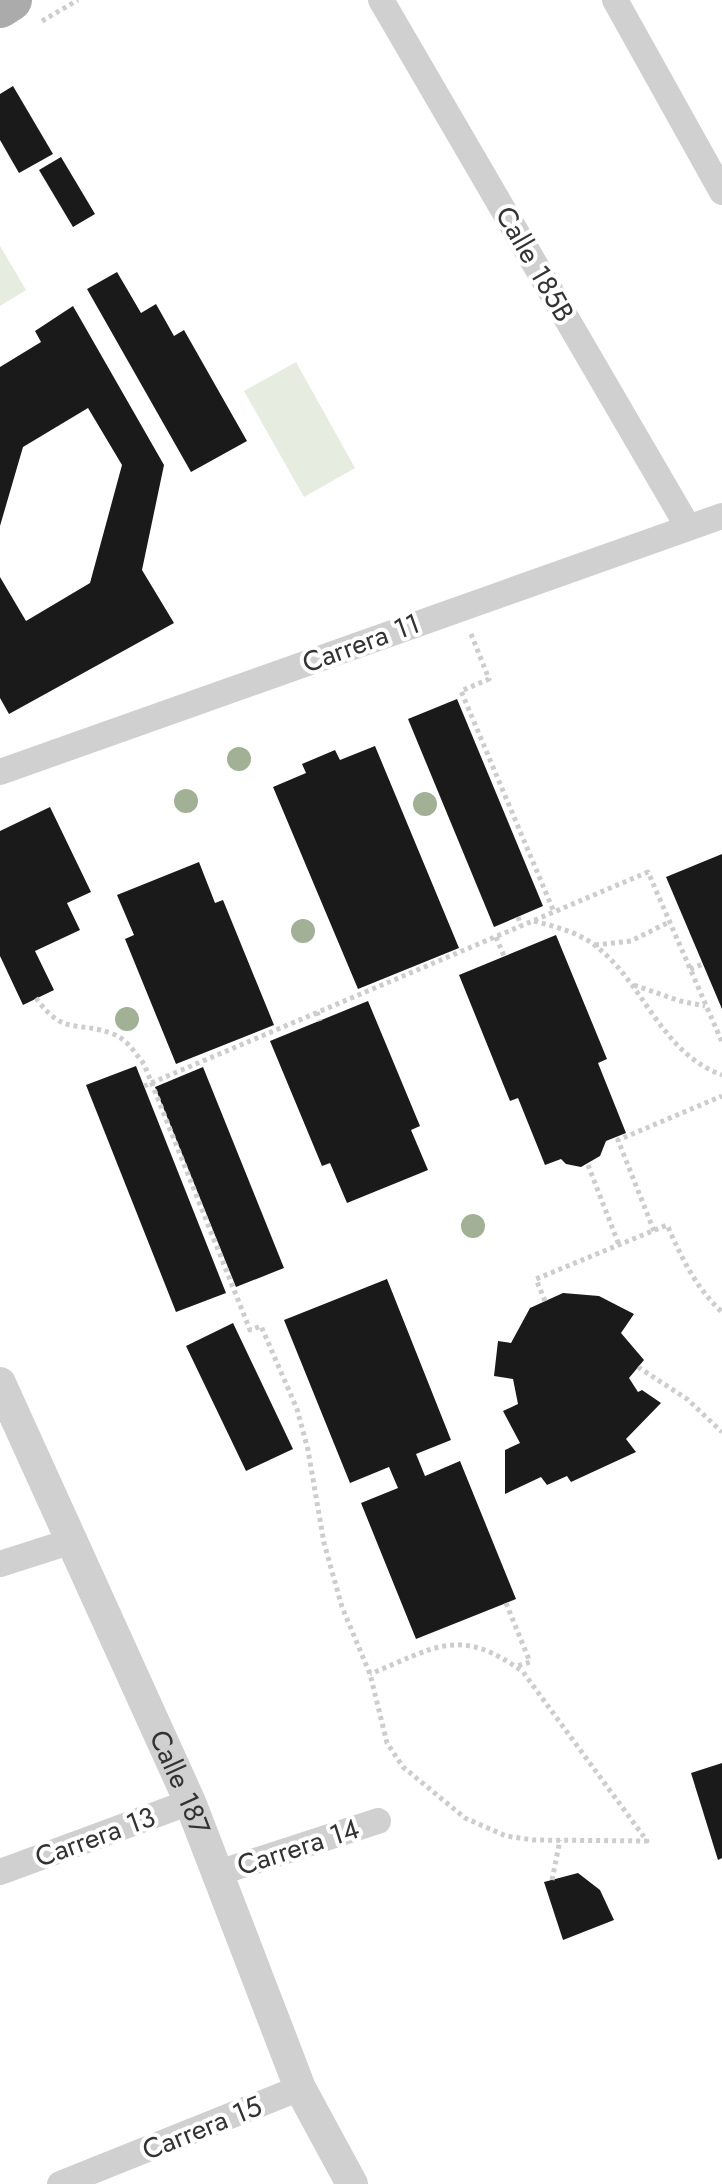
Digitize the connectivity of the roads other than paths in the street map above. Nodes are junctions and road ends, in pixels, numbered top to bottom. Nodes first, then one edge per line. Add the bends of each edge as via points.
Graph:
1 (11, 0) edge
2 (381, 0) edge
3 (615, 0) edge
4 (0, 7) edge
5 (722, 192) edge
6 (722, 516) edge
7 (688, 527) junction
8 (0, 772) edge
9 (0, 1383) edge
10 (72, 1541) junction
11 (0, 1564) edge
12 (190, 1802) junction
13 (378, 1821) dead end
14 (0, 1872) edge
15 (218, 1873) junction
16 (300, 2088) junction
17 (60, 2184) edge
18 (352, 2184) edge

1 - 4 main road
2 - 7 street, Calle 185B
3 - 5 street
6 - 7 street, Carrera 11
7 - 8 street, Carrera 11
9 - 10 street, Calle 187
10 - 11 street
10 - 12 street, Calle 187
12 - 14 street, Carrera 13
12 - 15 street, Calle 187
13 - 15 street, Carrera 14
15 - 16 street, Calle 187
16 - 17 street, Carrera 15
16 - 18 street, Calle 187

